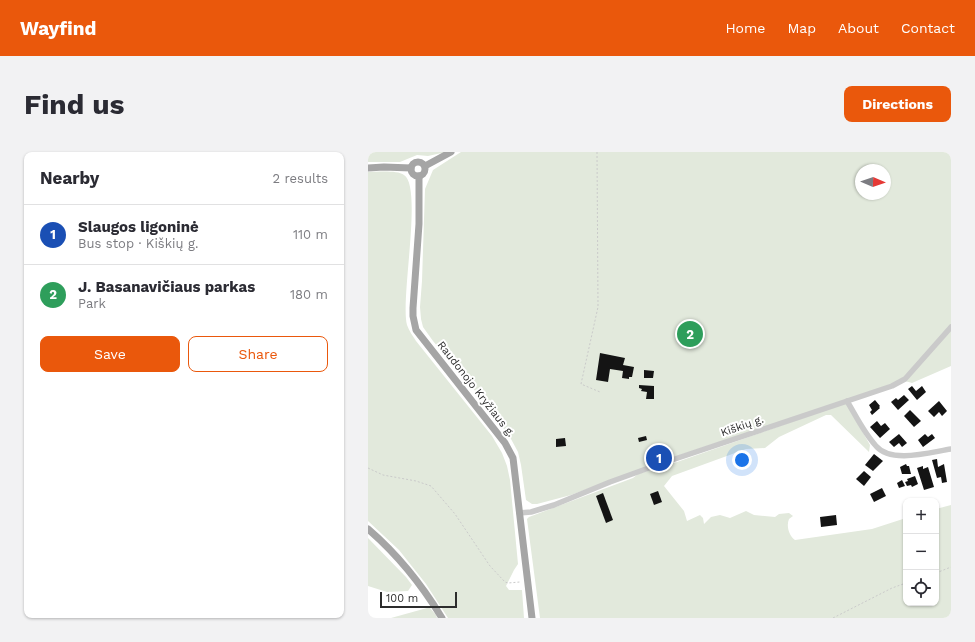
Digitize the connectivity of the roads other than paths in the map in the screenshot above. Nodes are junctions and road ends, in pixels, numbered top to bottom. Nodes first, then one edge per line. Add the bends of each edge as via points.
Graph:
1 (451, 152) edge
2 (424, 166) junction
3 (368, 168) edge
4 (411, 168) junction
5 (418, 176) junction
6 (951, 327) edge
7 (847, 401) junction
8 (951, 449) edge
9 (519, 513) junction
10 (368, 529) edge
11 (442, 618) edge
12 (532, 618) edge

1 - 2 main road
2 - 4 main road via 417,162
2 - 5 main road via 425,172
3 - 4 main road
4 - 5 main road
5 - 9 main road, Raudonojo Kryžiaus g. via 419,224 413,308 416,330 510,450 515,468
6 - 7 street, Kiškių g. via 905,379
7 - 8 street via 873,443 882,452 909,456
7 - 9 street, Kiškių g. via 657,465 554,505
9 - 12 main road, Raudonojo Kryžiaus g.
10 - 11 main road via 404,566

